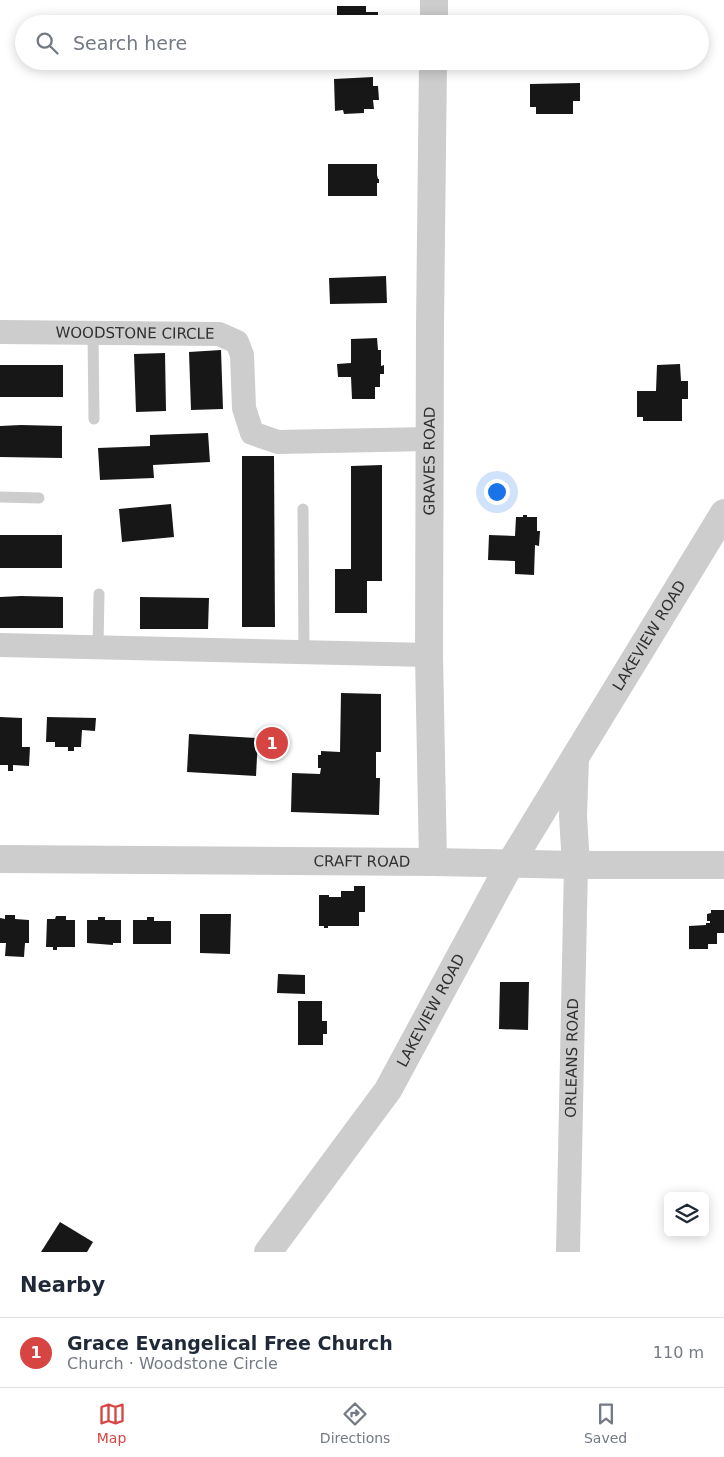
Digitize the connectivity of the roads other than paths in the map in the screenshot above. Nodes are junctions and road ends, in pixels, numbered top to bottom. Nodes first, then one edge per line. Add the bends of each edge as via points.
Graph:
1 (434, 0) edge
2 (434, 15) edge
3 (434, 70) edge
4 (0, 332) edge
5 (92, 333) junction
6 (94, 418) dead end
7 (430, 439) junction
8 (0, 497) edge
9 (39, 498) dead end
10 (303, 509) dead end
11 (724, 514) edge
12 (99, 594) dead end
13 (0, 645) edge
14 (98, 647) junction
15 (304, 651) junction
16 (429, 655) junction
17 (576, 756) junction
18 (0, 858) edge
19 (433, 862) junction
20 (510, 864) junction
21 (576, 865) junction
22 (724, 865) edge
23 (268, 1252) edge
24 (568, 1252) edge

1 - 2 street
3 - 7 street, GRAVES ROAD
4 - 5 street, WOODSTONE CIRCLE
5 - 6 lane
5 - 7 street, WOODSTONE CIRCLE via 220,334 236,342 242,355 244,408 252,432 278,442
7 - 16 street, GRAVES ROAD
8 - 9 lane
10 - 15 lane
11 - 17 street, LAKEVIEW ROAD
12 - 14 lane
13 - 14 street
14 - 15 street
15 - 16 street
16 - 19 street, GRAVES ROAD
17 - 20 street, LAKEVIEW ROAD
17 - 21 street, LAKEVIEW ROAD via 573,816
18 - 19 street, CRAFT ROAD
19 - 20 street, CRAFT ROAD
20 - 21 street, CRAFT ROAD
20 - 23 street, LAKEVIEW ROAD via 388,1090
21 - 22 street, CRAFT ROAD
21 - 24 street, ORLEANS ROAD

